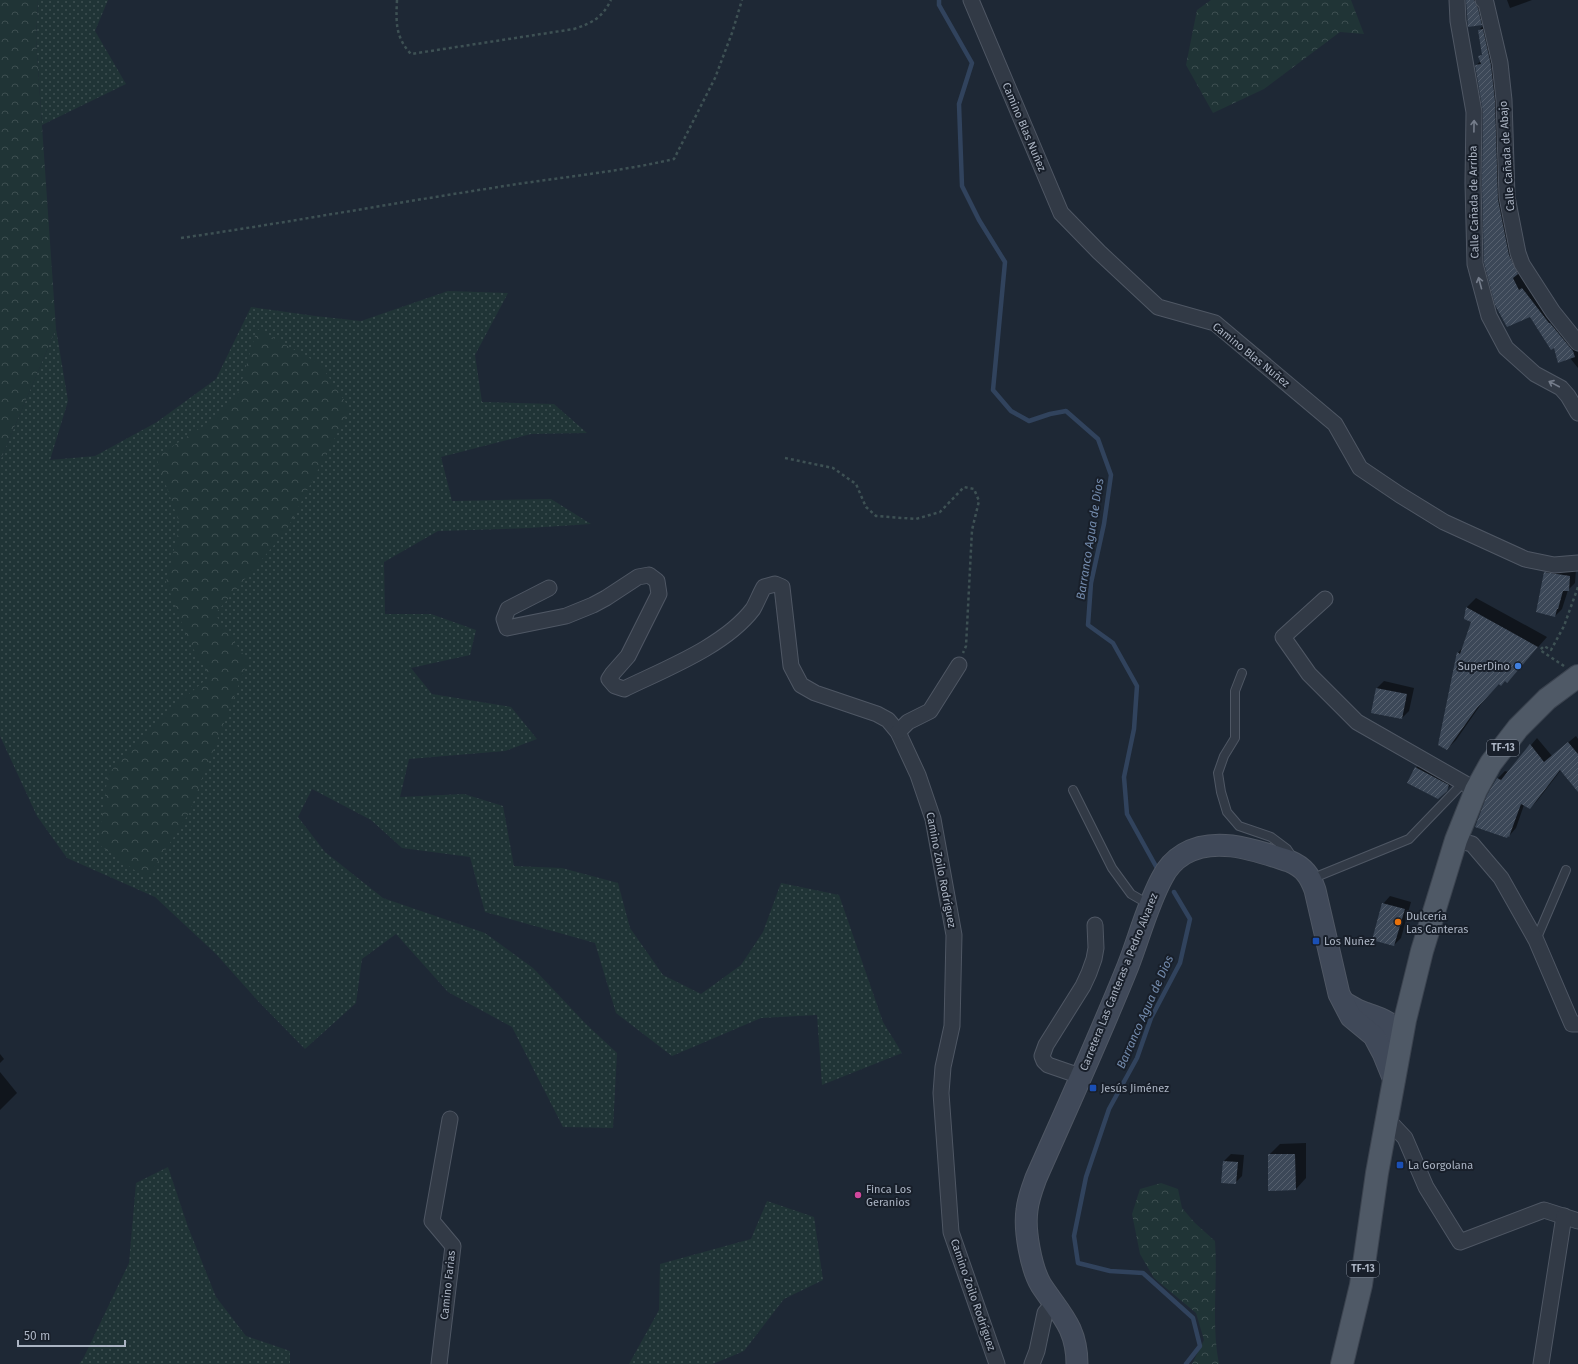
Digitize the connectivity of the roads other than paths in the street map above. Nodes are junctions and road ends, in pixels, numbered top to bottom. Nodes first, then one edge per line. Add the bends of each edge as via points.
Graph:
1 (971, 0) edge
2 (1457, 0) edge
3 (1483, 0) edge
4 (1578, 343) edge
5 (1578, 413) edge
6 (1578, 563) edge
7 (548, 588) dead end
8 (1325, 599) dead end
9 (959, 665) road end
10 (1572, 671) edge
11 (1242, 673) dead end
12 (898, 732) junction
13 (1469, 786) junction
14 (1073, 790) dead end
15 (1456, 840) junction
16 (1566, 870) dead end
17 (1305, 872) junction
18 (1151, 906) junction
19 (1095, 925) dead end
20 (1536, 940) junction
21 (1411, 996) junction
22 (1575, 1024) edge
23 (1376, 1026) junction
24 (1400, 1031) junction
25 (1080, 1076) junction
26 (1394, 1080) junction
27 (450, 1119) dead end
28 (1388, 1119) junction
29 (1571, 1218) edge
30 (1054, 1302) junction
31 (439, 1364) edge
32 (997, 1364) edge
33 (1032, 1364) edge
34 (1077, 1364) edge
35 (1342, 1364) edge
36 (1542, 1364) edge

1 - 6 street, Camino Blas Nuñez via 1061,213 1158,307 1216,323 1335,424 1360,468 1400,496 1444,522 1525,559 1554,565
5 -> 2 street, Calle Cañada de Arriba via 1561,388 1535,374 1506,348 1489,316 1475,264 1474,112 1458,21
3 - 4 street, Calle Cañada de Abajo via 1486,3 1500,63 1504,100 1507,197 1518,253 1522,264 1553,312
7 - 12 street, Camino Zoilo Rodríguez via 508,609 504,619 508,628 566,616 606,598 638,577 649,575 657,581 659,594 628,656 610,680 615,686 624,689 690,658 735,628 753,608 764,587 774,584 782,587 791,666 801,685 815,693 877,714 888,720
8 - 13 street via 1283,637 1309,674 1357,722
9 - 12 street via 930,711 908,722
10 - 13 main road, TF-13 via 1518,728
11 - 17 lane via 1235,691 1235,738 1224,756 1218,773 1227,812 1239,826 1271,838 1287,849
12 - 32 street, Camino Zoilo Rodríguez via 918,776 933,819 954,935 952,1026 942,1067 941,1092 951,1232
13 - 15 main road, TF-13
13 - 17 lane via 1409,838
14 - 18 lane via 1112,868 1131,894
15 - 20 street via 1472,844 1501,878
15 - 21 main road, TF-13
16 - 20 lane
17 - 18 main road, Carretera Las Canteras a Pedro Alvarez via 1280,858 1234,846 1206,846 1174,860 1161,880
17 - 23 main road via 1315,890 1339,994 1345,1003 1363,1012
18 - 25 main road, Carretera Las Canteras a Pedro Alvarez
19 - 25 street via 1096,948 1089,973 1042,1056 1048,1065
20 - 22 street
21 - 23 main road
21 - 24 main road, TF-13
23 - 24 main road via 1390,1024
23 - 26 main road
24 - 26 main road, TF-13
25 - 30 main road, Carretera Las Canteras a Pedro Alvarez via 1030,1192 1026,1211 1028,1242 1036,1273 1040,1284
26 - 28 main road, TF-13
27 - 31 street, Camino Farias via 432,1221 453,1246
28 - 29 street via 1405,1138 1426,1187 1460,1242 1544,1210
28 - 35 main road, TF-13 via 1377,1173 1361,1285
29 - 36 street
30 - 33 street via 1045,1313
30 - 34 main road, Carretera Las Canteras a Pedro Alvarez via 1069,1325 1077,1352

